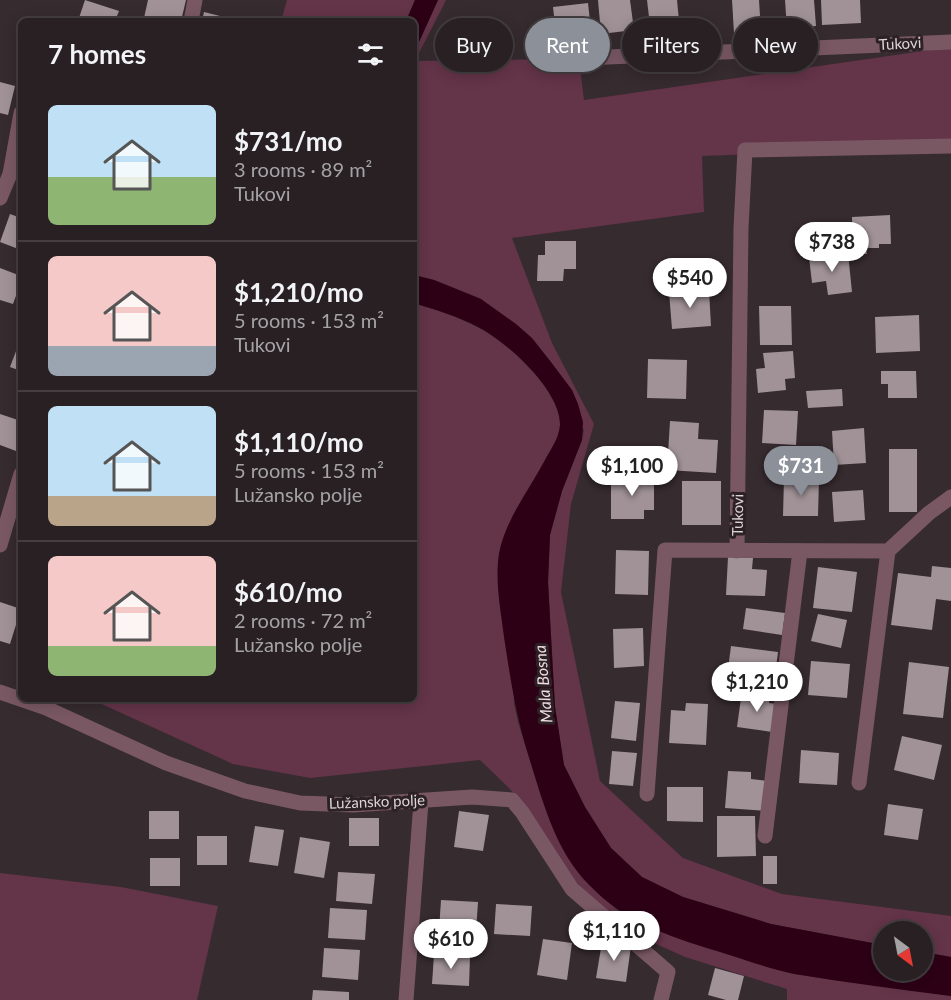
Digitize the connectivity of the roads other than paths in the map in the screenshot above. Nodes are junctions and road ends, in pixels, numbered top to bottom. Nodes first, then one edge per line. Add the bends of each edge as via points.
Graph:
1 (195, 0) edge
2 (192, 18) edge
3 (951, 42) edge
4 (610, 57) edge
5 (18, 130) edge
6 (951, 146) edge
7 (0, 198) edge
8 (18, 484) edge
9 (951, 497) edge
10 (0, 545) edge
11 (737, 551) junction
12 (800, 551) junction
13 (888, 551) junction
14 (0, 692) edge
15 (18, 696) edge
16 (47, 703) edge
17 (859, 783) dead end
18 (647, 794) dead end
19 (421, 802) junction
20 (765, 836) dead end
21 (406, 1000) edge
22 (661, 1000) edge

1 - 2 street
3 - 4 street, Tukovi
5 - 7 street via 10,174
6 - 11 street, Tukovi via 745,150
8 - 10 street
9 - 13 street
11 - 12 street, Tukovi
11 - 18 street, Tukovi via 665,550
12 - 13 street, Tukovi
12 - 20 street
13 - 17 street
14 - 15 street, Lužansko polje
16 - 19 street, Lužansko polje via 166,764 245,792 300,803
19 - 21 street
19 - 22 street, Lužansko polje via 472,797 512,801 572,889 668,972

